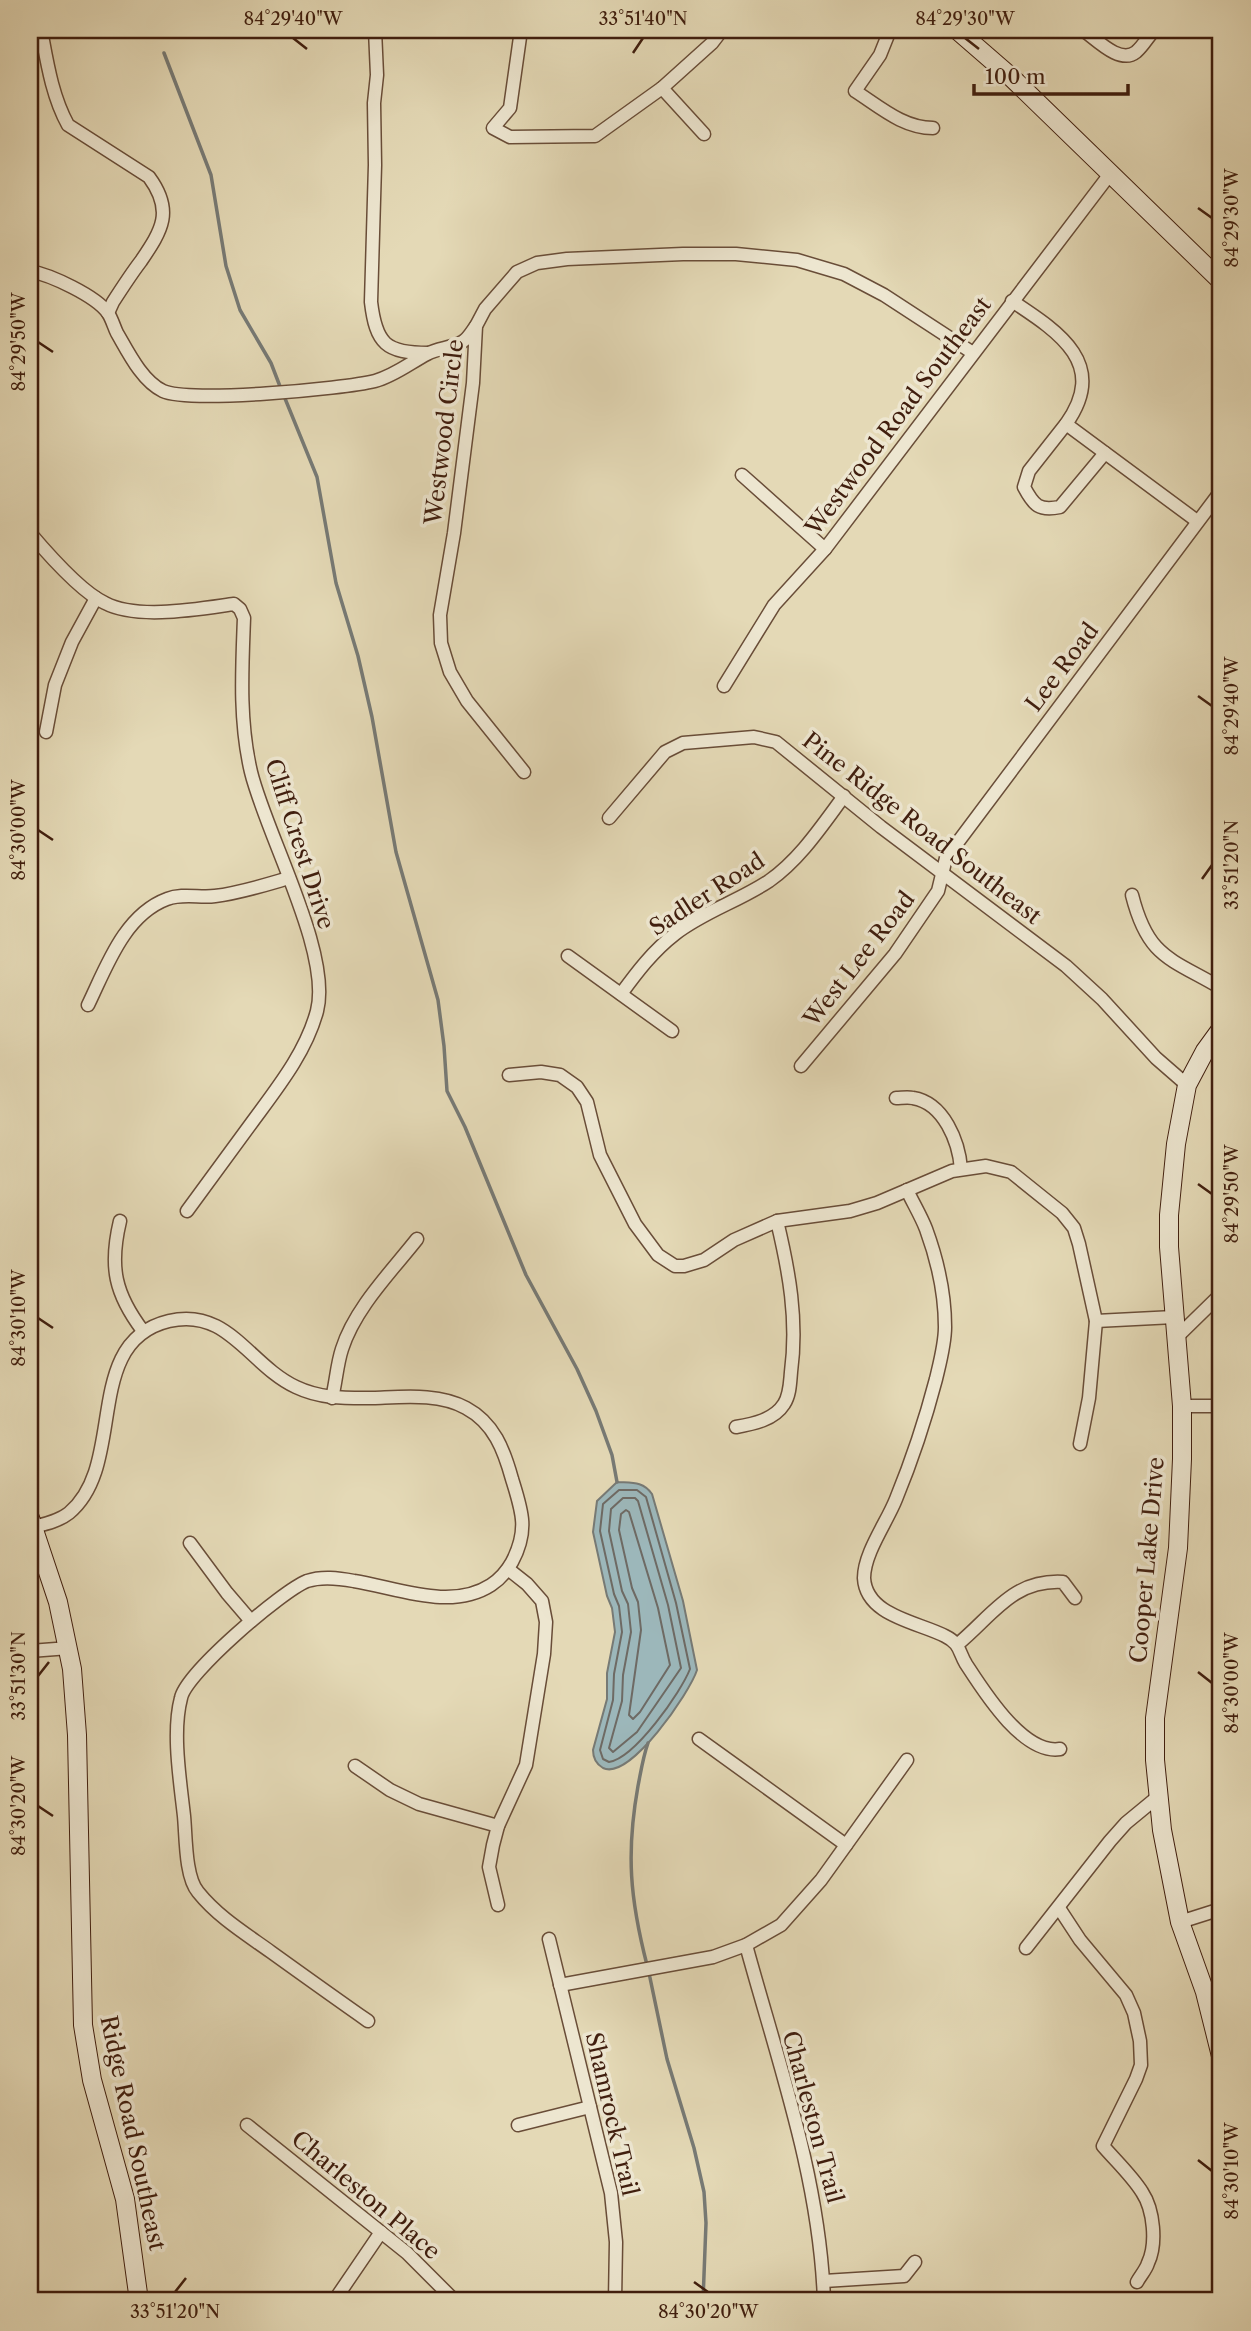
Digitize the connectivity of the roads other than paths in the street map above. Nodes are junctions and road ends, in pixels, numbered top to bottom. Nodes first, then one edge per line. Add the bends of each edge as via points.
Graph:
1 (41, 30) edge
2 (375, 30) edge
3 (521, 30) edge
4 (722, 30) edge
5 (890, 30) edge
6 (957, 30) edge
7 (1083, 30) edge
8 (1154, 30) edge
9 (662, 88) junction
10 (933, 128) dead end
11 (704, 134) dead end
12 (1110, 174) junction
13 (30, 271) edge
14 (1221, 281) edge
15 (1012, 301) junction
16 (108, 313) junction
17 (477, 326) junction
18 (429, 353) junction
19 (973, 353) junction
20 (1066, 424) junction
21 (1105, 453) junction
22 (742, 475) dead end
23 (1221, 491) edge
24 (1197, 521) junction
25 (30, 533) edge
26 (825, 549) junction
27 (96, 598) junction
28 (724, 686) dead end
29 (46, 732) dead end
30 (524, 772) dead end
31 (844, 796) junction
32 (609, 818) dead end
33 (943, 873) junction
34 (289, 878) junction
35 (1132, 895) dead end
36 (568, 956) dead end
37 (1221, 988) edge
38 (621, 994) junction
39 (88, 1005) dead end
40 (1221, 1029) edge
41 (672, 1031) dead end
42 (801, 1066) dead end
43 (509, 1075) dead end
44 (1187, 1085) junction
45 (895, 1098) dead end
46 (961, 1169) junction
47 (907, 1190) junction
48 (187, 1211) dead end
49 (120, 1221) dead end
50 (777, 1221) junction
51 (417, 1239) dead end
52 (1221, 1294) edge
53 (1174, 1317) junction
54 (1096, 1321) junction
55 (143, 1331) junction
56 (1177, 1337) junction
57 (332, 1398) junction
58 (1182, 1406) junction
59 (1221, 1406) edge
60 (736, 1427) dead end
61 (1080, 1444) dead end
62 (31, 1523) edge
63 (190, 1543) dead end
64 (508, 1569) junction
65 (1075, 1598) dead end
66 (251, 1621) junction
67 (958, 1644) junction
68 (69, 1648) junction
69 (30, 1651) edge
70 (699, 1740) dead end
71 (1060, 1749) dead end
72 (907, 1760) dead end
73 (355, 1766) dead end
74 (1160, 1795) junction
75 (498, 1826) junction
76 (846, 1845) junction
77 (498, 1905) dead end
78 (1059, 1908) junction
79 (1221, 1909) edge
80 (1180, 1922) junction
81 (549, 1939) dead end
82 (746, 1945) junction
83 (1026, 1948) dead end
84 (560, 1985) junction
85 (368, 2021) dead end
86 (1221, 2056) edge
87 (590, 2107) junction
88 (247, 2125) dead end
89 (517, 2125) dead end
90 (381, 2232) junction
91 (915, 2262) dead end
92 (824, 2281) junction
93 (1137, 2282) dead end
94 (139, 2301) edge
95 (334, 2301) edge
96 (455, 2301) edge
97 (615, 2301) edge
98 (824, 2301) edge

1 - 16 street via 47,67 68,125 149,177 164,208 161,232
2 - 18 street via 373,322 388,346 403,353
3 - 9 street via 510,108 493,128 509,137 595,136
4 - 9 street
5 - 10 street via 880,55 855,91 904,123
6 - 12 street
7 - 8 street via 1124,56 1137,51
9 - 11 street
12 - 14 street
12 - 15 street, Westwood Road Southeast
13 - 16 street via 67,284
15 - 19 street, Westwood Road Southeast
15 - 20 street via 1070,345 1082,365 1080,400
16 - 18 street via 122,342 152,383 164,391 189,396 333,388 377,380
17 - 18 street via 463,341
17 - 19 street, Westwood Circle via 517,272 537,263 736,254 797,260 844,274
17 - 30 street, Westwood Circle via 461,479 440,615 441,643 450,672 467,701
19 - 26 street, Westwood Road Southeast
20 - 21 street
20 - 21 street via 1029,471 1024,487 1032,502 1046,510 1060,507
21 - 24 street
22 - 26 street
23 - 24 street, Lee Road
24 - 33 street, Lee Road via 946,858
25 - 27 street, Cliff Crest Drive
26 - 28 street, Westwood Road Southeast via 774,605
27 - 29 street via 55,685
27 - 34 street, Cliff Crest Drive via 146,613 234,604 240,609 244,618 241,689 251,772
31 - 32 street, Pine Ridge Road Southeast via 776,742 754,737 684,743 665,752
31 - 33 street, Pine Ridge Road Southeast
31 - 38 street, Sadler Road via 789,865 746,895 676,933 649,957
33 - 42 street, West Lee Road via 938,891 895,954
33 - 44 street, Pine Ridge Road Southeast via 1066,966
34 - 39 street via 213,896 168,898 153,906 116,948
34 - 48 street, Cliff Crest Drive via 312,948 318,1009 283,1080
35 - 37 street via 1142,927 1160,951 1173,963
36 - 38 street
38 - 41 street
40 - 44 street, Cooper Lake Drive
43 - 50 street via 560,1074 577,1087 587,1102 600,1155 616,1188 640,1231 668,1263 684,1266 704,1260 734,1240
44 - 53 street, Cooper Lake Drive via 1169,1215
45 - 46 street via 914,1098 937,1111 956,1138
46 - 47 street
46 - 54 street via 986,1166 1011,1172 1062,1213 1074,1228
47 - 50 street via 850,1211
47 - 67 street via 936,1263 946,1329 912,1460 866,1564 866,1589 888,1612
49 - 55 street via 114,1265 119,1292
50 - 60 street via 793,1307 788,1395 767,1419
51 - 57 street via 350,1331
52 - 56 street
53 - 54 street
53 - 56 street, Cooper Lake Drive
54 - 61 street
55 - 57 street via 188,1318 218,1325 280,1378
55 - 62 street via 120,1359 89,1489 69,1513 53,1522
56 - 58 street, Cooper Lake Drive
57 - 64 street via 450,1401 488,1426 505,1452 522,1513 522,1543
58 - 59 street
58 - 74 street, Cooper Lake Drive via 1178,1548 1155,1718
62 - 68 street, Ridge Road Southeast
63 - 66 street
64 - 66 street via 476,1594 446,1598 323,1577 294,1588
64 - 75 street via 542,1601 546,1622 526,1765
65 - 67 street via 1063,1582 1028,1586
66 - 85 street via 181,1694 177,1747 194,1888 238,1929
67 - 71 street via 963,1660 1009,1723 1038,1744
68 - 69 street
68 - 94 street, Ridge Road Southeast via 77,1735 83,2025 92,2080 129,2218
70 - 76 street
72 - 76 street
73 - 75 street via 419,1804
74 - 78 street via 1118,1832
74 - 80 street, Cooper Lake Drive
75 - 77 street via 489,1867
76 - 82 street via 781,1925
78 - 83 street
78 - 93 street via 1126,1995 1140,2041 1141,2066 1102,2146 1144,2194 1149,2207 1152,2247
79 - 80 street
80 - 86 street, Cooper Lake Drive
81 - 84 street, Shamrock Trail
82 - 84 street via 713,1957
82 - 92 street, Charleston Trail via 806,2163 818,2218
84 - 87 street, Shamrock Trail
87 - 89 street
87 - 97 street, Shamrock Trail via 611,2193
88 - 90 street, Charleston Place
90 - 95 street
90 - 96 street, Charleston Place
91 - 92 street via 904,2276
92 - 98 street, Charleston Trail

